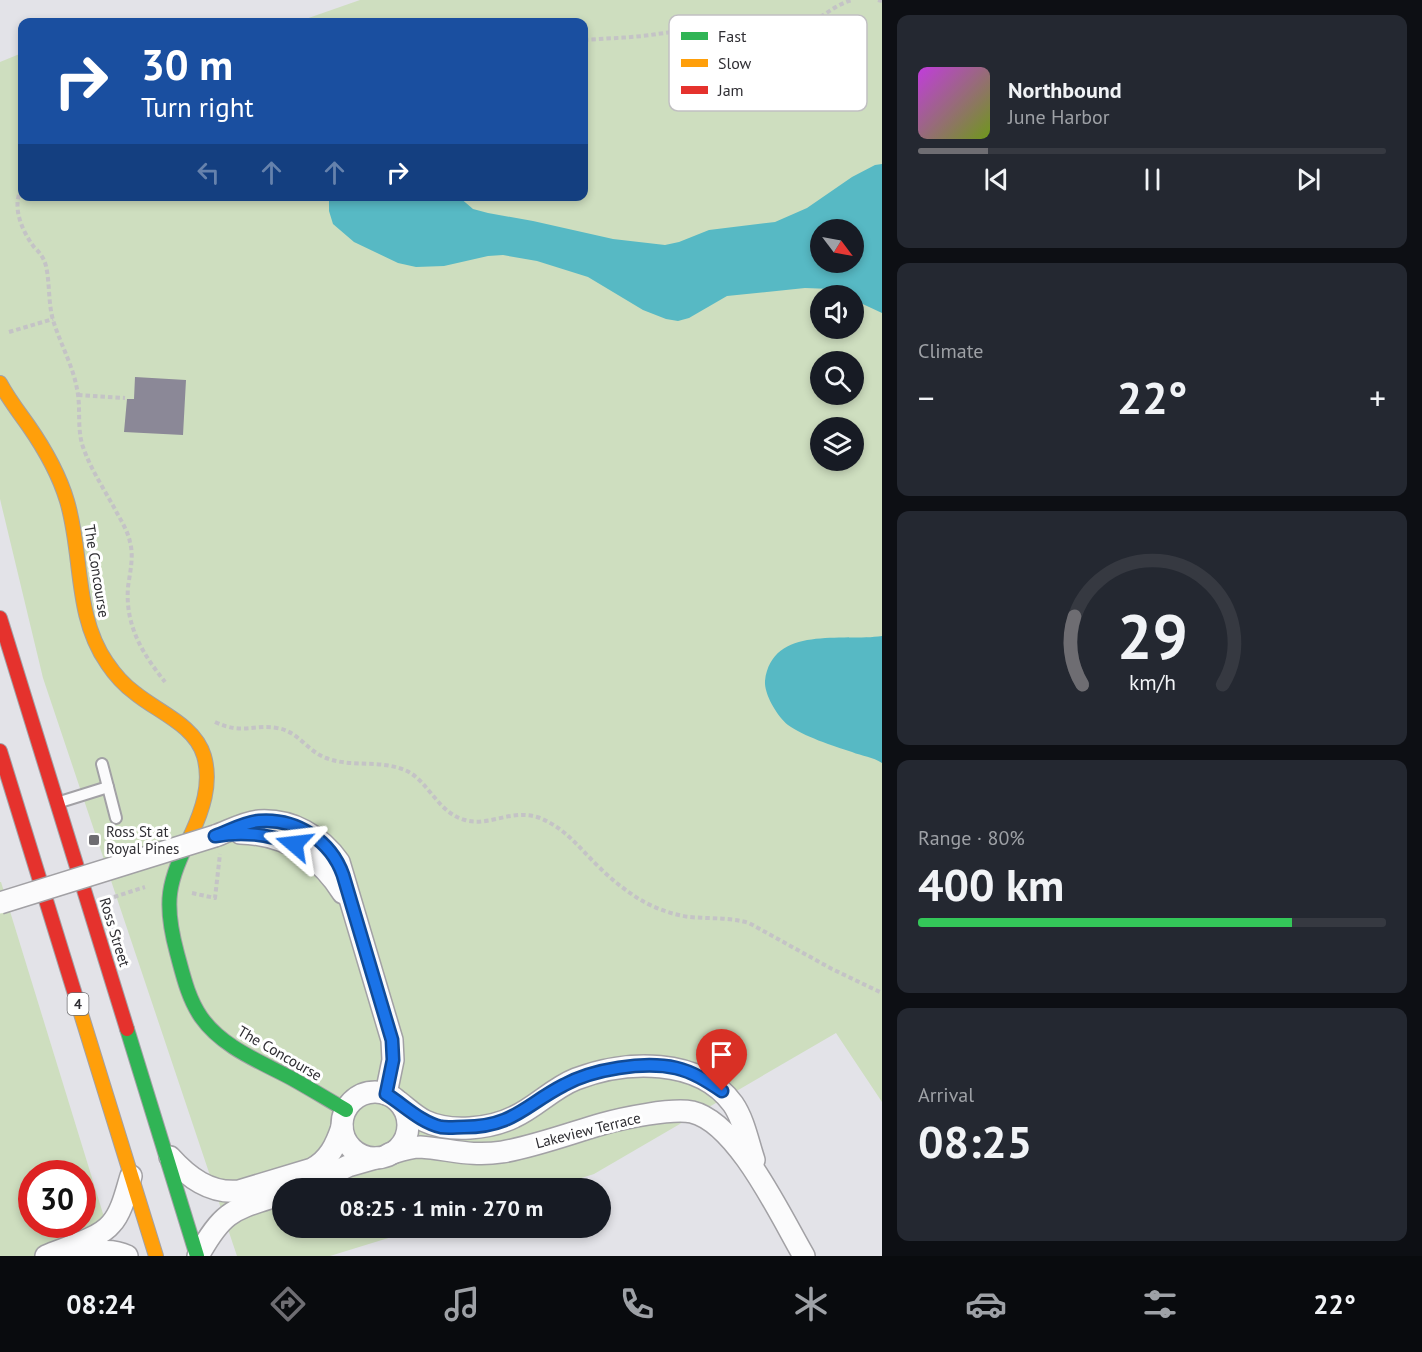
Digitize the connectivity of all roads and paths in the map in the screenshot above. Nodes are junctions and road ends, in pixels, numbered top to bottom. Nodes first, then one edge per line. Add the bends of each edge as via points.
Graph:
1 (853, 0) edge
2 (823, 15) edge
3 (669, 32) edge
4 (588, 40) edge
5 (18, 194) edge
6 (53, 319) junction
7 (9, 332) dead end
8 (0, 383) edge
9 (78, 395) junction
10 (125, 398) dead end
11 (0, 618) edge
12 (173, 690) dead end
13 (208, 718) dead end
14 (0, 751) edge
15 (102, 764) dead end
16 (108, 787) junction
17 (57, 803) junction
18 (116, 818) dead end
19 (218, 844) junction
20 (156, 884) dead end
21 (186, 892) dead end
22 (114, 897) dead end
23 (0, 903) edge
24 (882, 993) edge
25 (392, 1098) junction
26 (733, 1105) junction
27 (344, 1118) junction
28 (715, 1123) junction
29 (165, 1152) junction
30 (383, 1156) junction
31 (131, 1176) junction
32 (322, 1178) edge
33 (759, 1178) junction
34 (272, 1197) edge
35 (46, 1256) edge
36 (78, 1256) edge
37 (127, 1256) edge
38 (156, 1256) edge
39 (198, 1256) edge
40 (804, 1256) edge

1 - 2 path
3 - 4 path
5 - 6 path via 17,206 25,231 46,268
6 - 7 path
6 - 9 path
8 - 27 main road, The Concourse via 34,434 64,493 77,545 89,626 100,652 139,697 179,723 203,752 208,771 206,801 169,887 167,907 172,938 192,1001 209,1028 221,1038
9 - 10 path
9 - 12 path via 78,425 85,451 130,542 128,613 132,631 151,665
11 - 17 main road, Ross Street
13 - 24 path via 234,729 275,727 290,731 311,750 339,762 380,763 408,771 440,804 464,820 477,822 521,814 537,817 563,830 601,870 642,901 690,917 749,922
14 - 31 main road, 4
15 - 16 lane
16 - 17 lane
16 - 18 lane
17 - 29 main road, Ross Street
19 - 21 path via 215,898
19 - 23 street, bridge
19 - 25 street via 234,833 254,833 294,844 334,879 352,909 392,1040
20 - 22 path
25 - 26 street, Lakeview Terrace via 425,1121 442,1127 492,1125 514,1117 576,1079 638,1066 666,1067 693,1074 722,1091
25 - 27 street via 375,1092 363,1094 353,1100
25 - 30 street via 406,1113 408,1127 404,1140
26 - 28 street
26 - 33 street, Lakeview Terrace
27 - 29 street via 338,1139 322,1164 239,1191 228,1193 195,1180
27 - 30 street via 345,1139 353,1149 363,1156
28 - 30 street, Lakeview Terrace via 691,1112 675,1110 606,1123 502,1152 474,1154 420,1147
28 - 33 street, Lakeview Terrace
29 - 39 main road, Ross Street
30 - 32 street, Lakeview Terrace
31 - 35 street via 111,1224
31 - 38 main road, 4
33 - 40 street, Lakeview Terrace
34 - 39 street via 236,1209 212,1231
36 - 37 street via 112,1251

